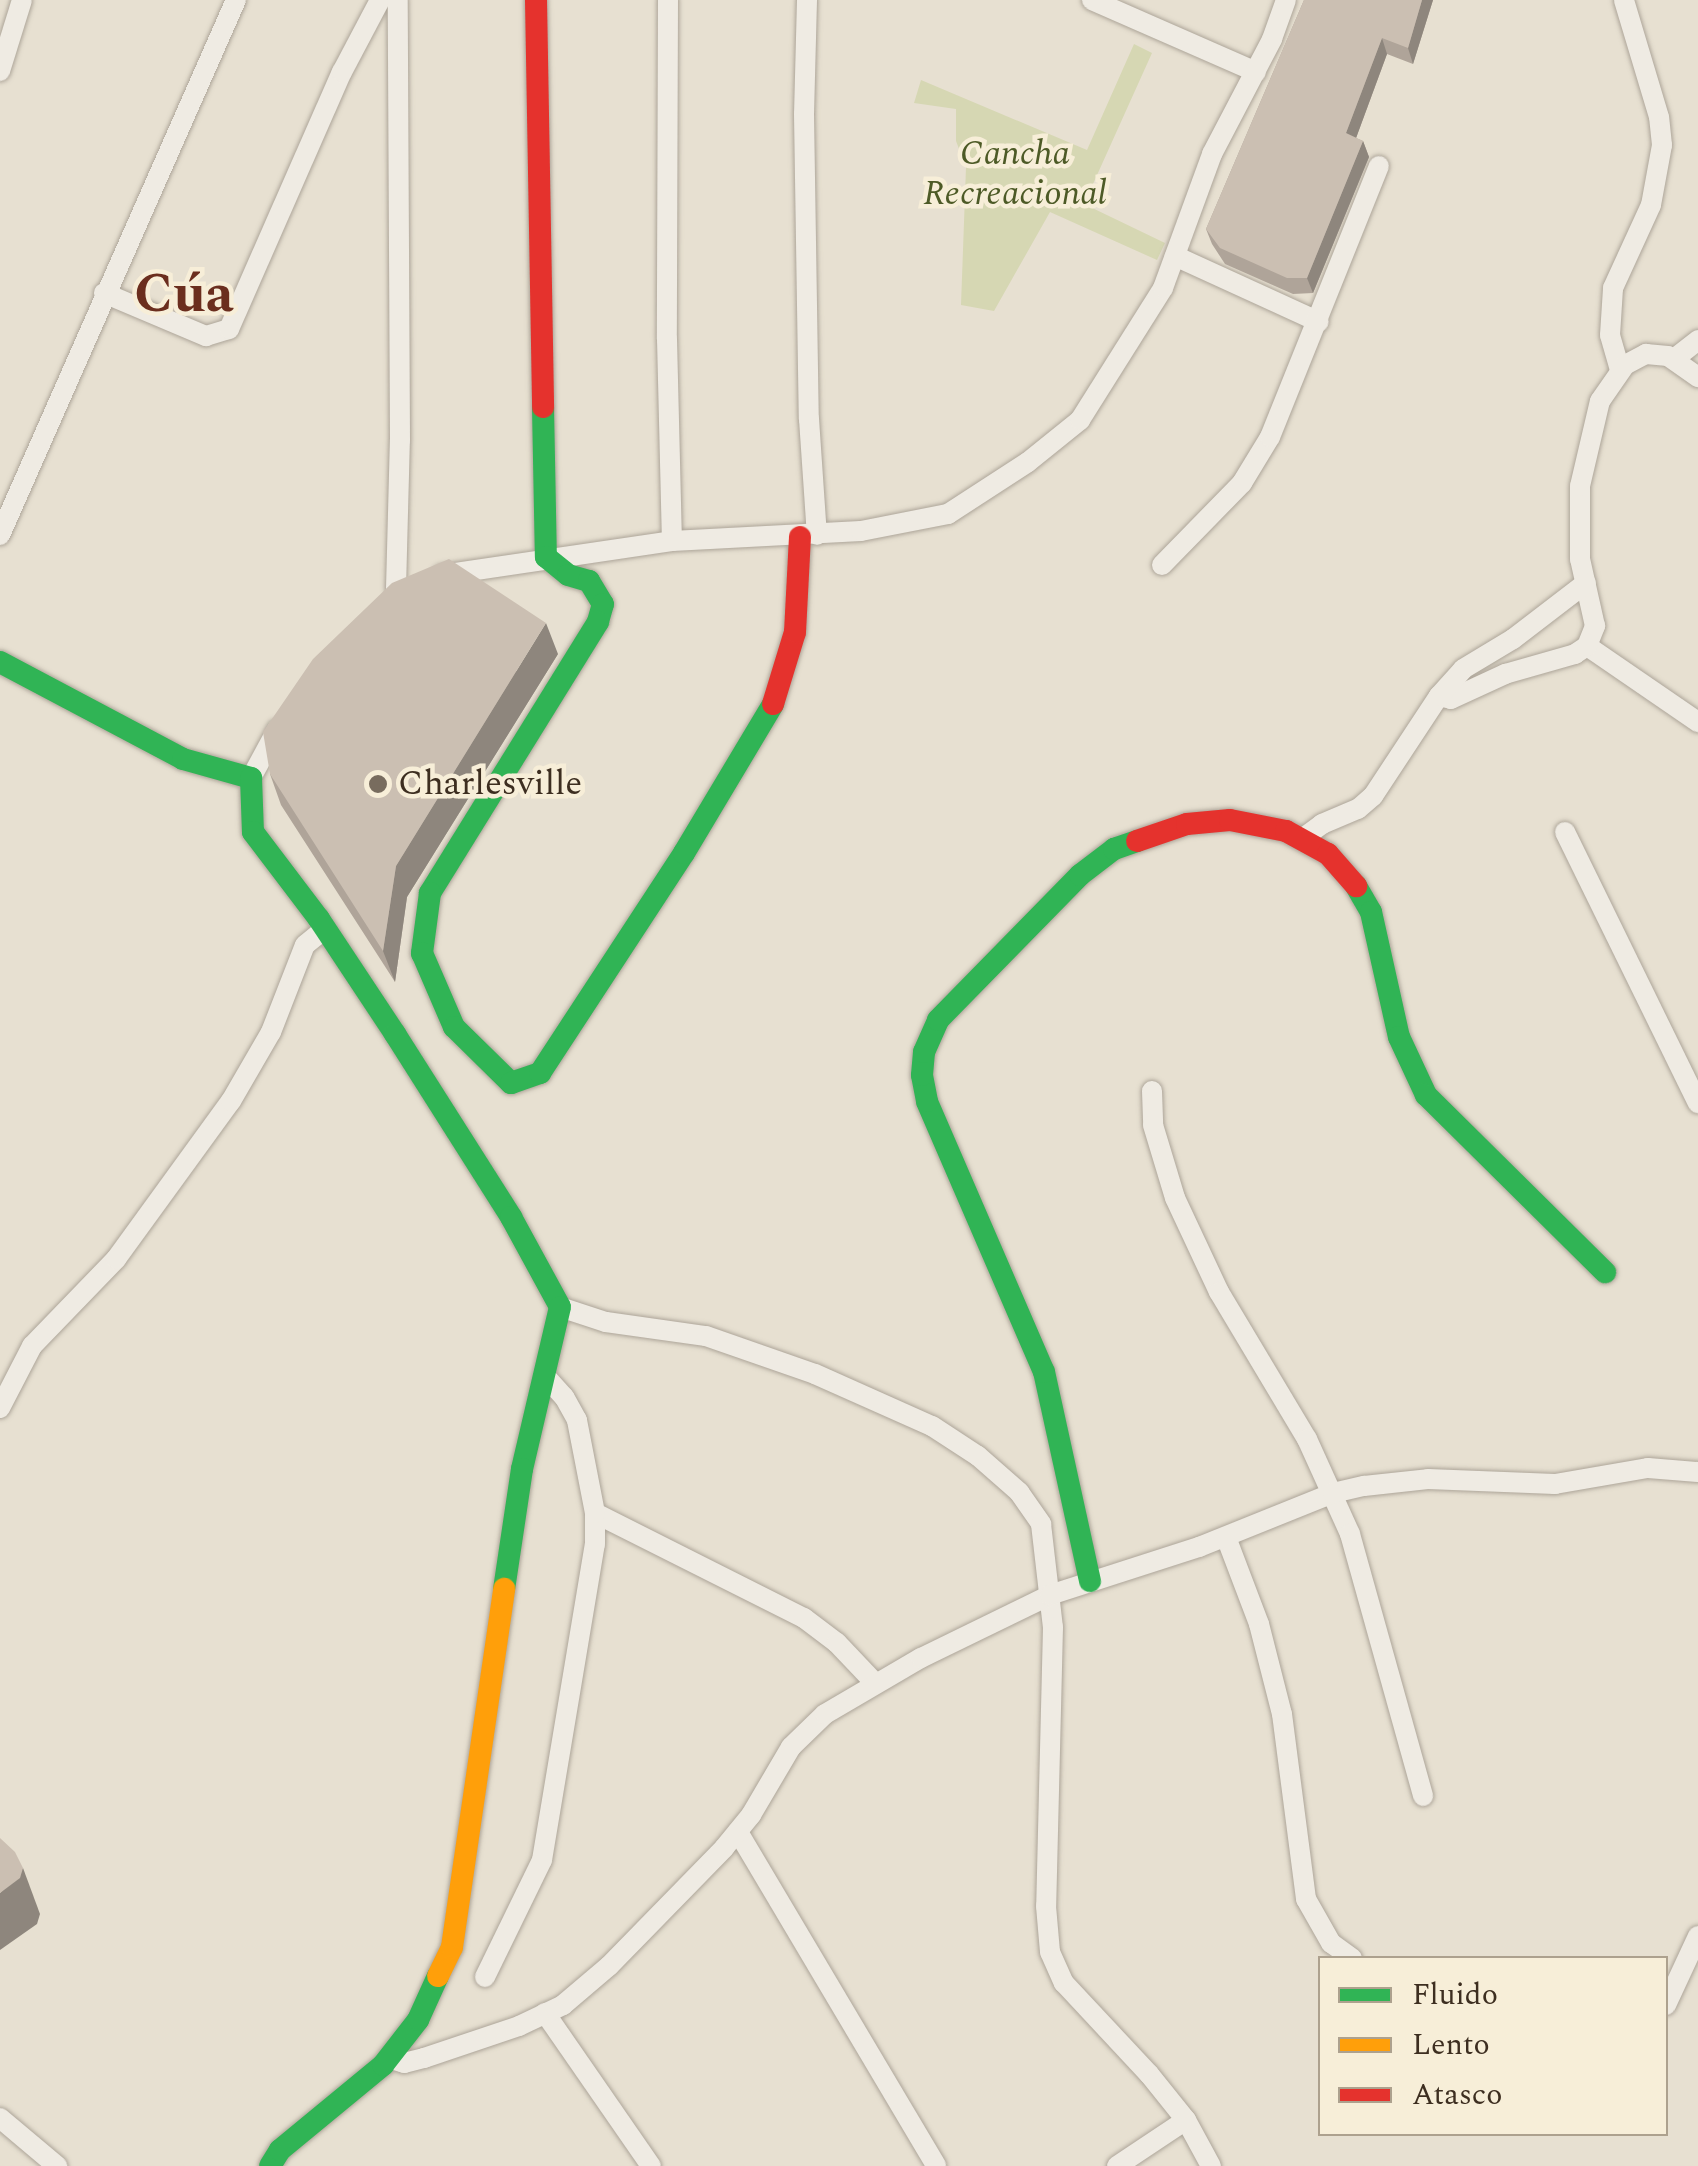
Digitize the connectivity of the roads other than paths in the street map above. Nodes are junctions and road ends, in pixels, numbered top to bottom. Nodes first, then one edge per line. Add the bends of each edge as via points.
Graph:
1 (22, 0) edge
2 (236, 0) edge
3 (380, 0) edge
4 (398, 0) edge
5 (536, 0) edge
6 (668, 0) edge
7 (807, 0) edge
8 (1092, 0) edge
9 (1286, 0) edge
10 (1624, 0) edge
11 (1, 66) edge
12 (1256, 72) junction
13 (1380, 166) dead end
14 (1175, 256) junction
15 (104, 292) junction
16 (1319, 322) junction
17 (1698, 340) edge
18 (1674, 359) junction
19 (1620, 370) junction
20 (1698, 377) edge
21 (0, 535) edge
22 (808, 536) junction
23 (672, 541) junction
24 (546, 557) junction
25 (1162, 565) dead end
26 (1586, 582) junction
27 (1587, 646) junction
28 (0, 662) edge
29 (1439, 696) junction
30 (287, 712) edge
31 (1698, 722) edge
32 (252, 778) junction
33 (1565, 832) dead end
34 (1303, 838) junction
35 (325, 930) junction
36 (1152, 1091) dead end
37 (1698, 1104) edge
38 (1605, 1272) dead end
39 (560, 1306) junction
40 (544, 1375) junction
41 (0, 1408) edge
42 (1698, 1472) edge
43 (1333, 1493) junction
44 (595, 1513) junction
45 (1226, 1537) junction
46 (1090, 1581) junction
47 (1050, 1595) junction
48 (875, 1684) junction
49 (1424, 1796) dead end
50 (738, 1832) junction
51 (1698, 1936) edge
52 (1349, 1956) edge
53 (485, 1976) dead end
54 (1668, 2002) edge
55 (545, 2014) junction
56 (388, 2058) junction
57 (0, 2118) edge
58 (1186, 2120) junction
59 (56, 2166) edge
60 (270, 2166) edge
61 (651, 2166) edge
62 (936, 2166) edge
63 (1117, 2166) edge
64 (1211, 2166) edge

1 - 11 street
2 - 15 street
3 - 15 street via 229,329 206,336
4 - 24 street via 400,440 390,594 450,573
5 - 24 street
6 - 23 street
7 - 22 street
8 - 12 street
9 - 12 street
10 - 19 street via 1662,146 1655,194 1613,288 1610,334
12 - 14 street via 1212,154
13 - 16 street
14 - 16 street
14 - 22 street via 1163,288 1080,420 1028,462 948,514
15 - 21 street
16 - 25 street via 1270,437 1242,482
17 - 18 street
18 - 19 street via 1646,354
18 - 20 street
19 - 26 street via 1600,402 1584,460 1580,559
22 - 23 street
22 - 24 street via 795,632 774,702 540,1073 511,1083 454,1027 422,953 430,894 598,622 603,604 589,581
23 - 24 street
26 - 27 street via 1595,626
26 - 29 street via 1472,662
27 - 29 street via 1451,699
27 - 31 street
28 - 32 street via 183,758
29 - 34 street via 1373,796
30 - 32 street
32 - 35 street via 253,832
33 - 37 street
34 - 38 street via 1341,866 1371,912 1398,1037 1426,1095
34 - 46 street via 1253,822 1208,821 1148,834 1114,850 974,981 938,1020 924,1052 927,1100 1044,1372
35 - 39 street via 511,1217
35 - 41 street via 305,945 271,1032 231,1101 133,1238 32,1346
36 - 43 street via 1153,1125 1174,1198 1218,1292 1270,1372
39 - 40 street
39 - 47 street via 606,1322 706,1336 815,1374 932,1426 1020,1492 1042,1524
40 - 44 street via 577,1420
40 - 56 street via 522,1469 452,1947 418,2020
42 - 43 street via 1648,1468 1556,1484 1428,1479
43 - 45 street
43 - 49 street via 1370,1597
44 - 48 street via 804,1618
44 - 53 street via 592,1573 542,1860
45 - 46 street
45 - 52 street via 1278,1697 1306,1898 1332,1943
46 - 47 street
47 - 48 street
47 - 58 street via 1050,1952 1064,1983
48 - 50 street via 806,1730
50 - 55 street via 609,1966
50 - 62 street
51 - 54 street
55 - 56 street via 424,2058
55 - 61 street
56 - 60 street via 280,2150
57 - 59 street
58 - 63 street
58 - 64 street

